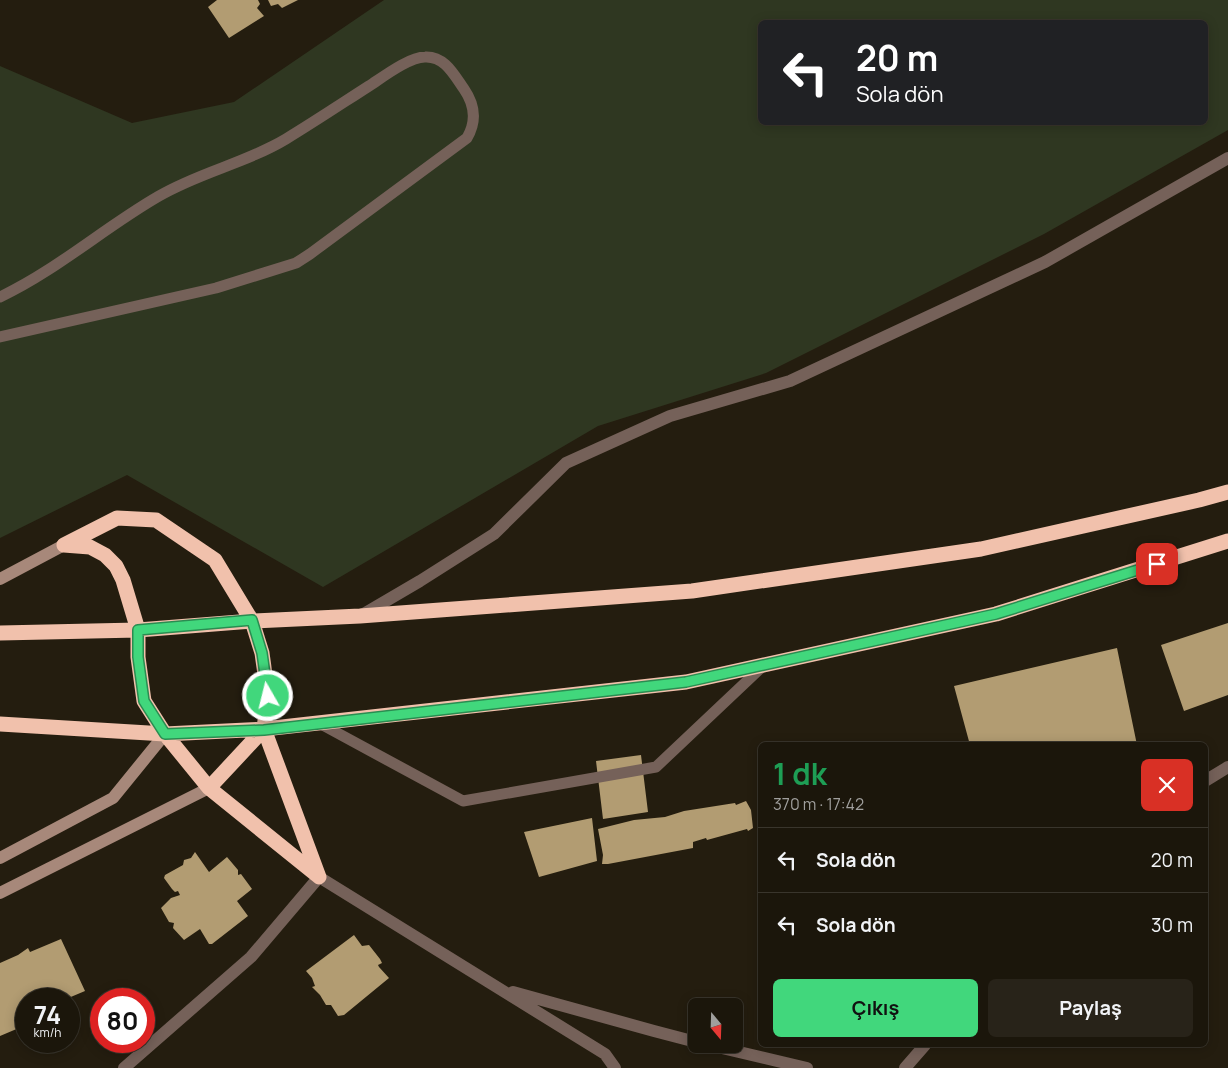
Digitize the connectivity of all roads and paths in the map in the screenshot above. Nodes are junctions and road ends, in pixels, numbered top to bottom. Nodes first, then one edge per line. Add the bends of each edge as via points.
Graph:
1 (1228, 158) edge
2 (0, 297) edge
3 (0, 337) edge
4 (1228, 492) edge
5 (1228, 541) edge
6 (64, 545) junction
7 (0, 579) edge
8 (360, 616) junction
9 (252, 620) junction
10 (138, 630) junction
11 (0, 634) edge
12 (764, 665) junction
13 (319, 723) junction
14 (0, 724) edge
15 (264, 730) junction
16 (165, 734) junction
17 (1228, 767) edge
18 (1208, 779) edge
19 (209, 788) junction
20 (0, 858) edge
21 (319, 877) junction
22 (0, 894) edge
23 (499, 988) junction
24 (688, 1040) edge
25 (923, 1047) edge
26 (743, 1053) edge
27 (124, 1068) edge
28 (615, 1068) edge
29 (807, 1068) edge
30 (905, 1068) edge

1 - 8 street via 1045,262 790,381 670,416 566,463 494,534
2 - 3 lane via 159,196 285,140 412,60 426,57 441,61 449,67 471,101 474,119 467,138 296,262 216,288
4 - 8 highway via 981,549 692,591
5 - 12 highway via 996,614
6 - 7 street
6 - 9 highway via 117,518 156,520 214,560
6 - 10 highway via 90,547 116,566
8 - 9 highway
9 - 10 highway
9 - 15 highway via 262,653 268,696
10 - 11 highway
10 - 16 highway via 144,701
12 - 13 highway via 686,682
12 - 13 lane via 656,767 463,801
13 - 15 highway
14 - 16 highway
15 - 16 highway
15 - 19 highway
15 - 21 highway
16 - 19 highway
16 - 20 street via 113,798
17 - 18 street
19 - 21 highway
19 - 22 street
21 - 23 street
21 - 27 street via 251,957
23 - 24 street
23 - 28 street via 605,1054
25 - 30 street
26 - 29 street

